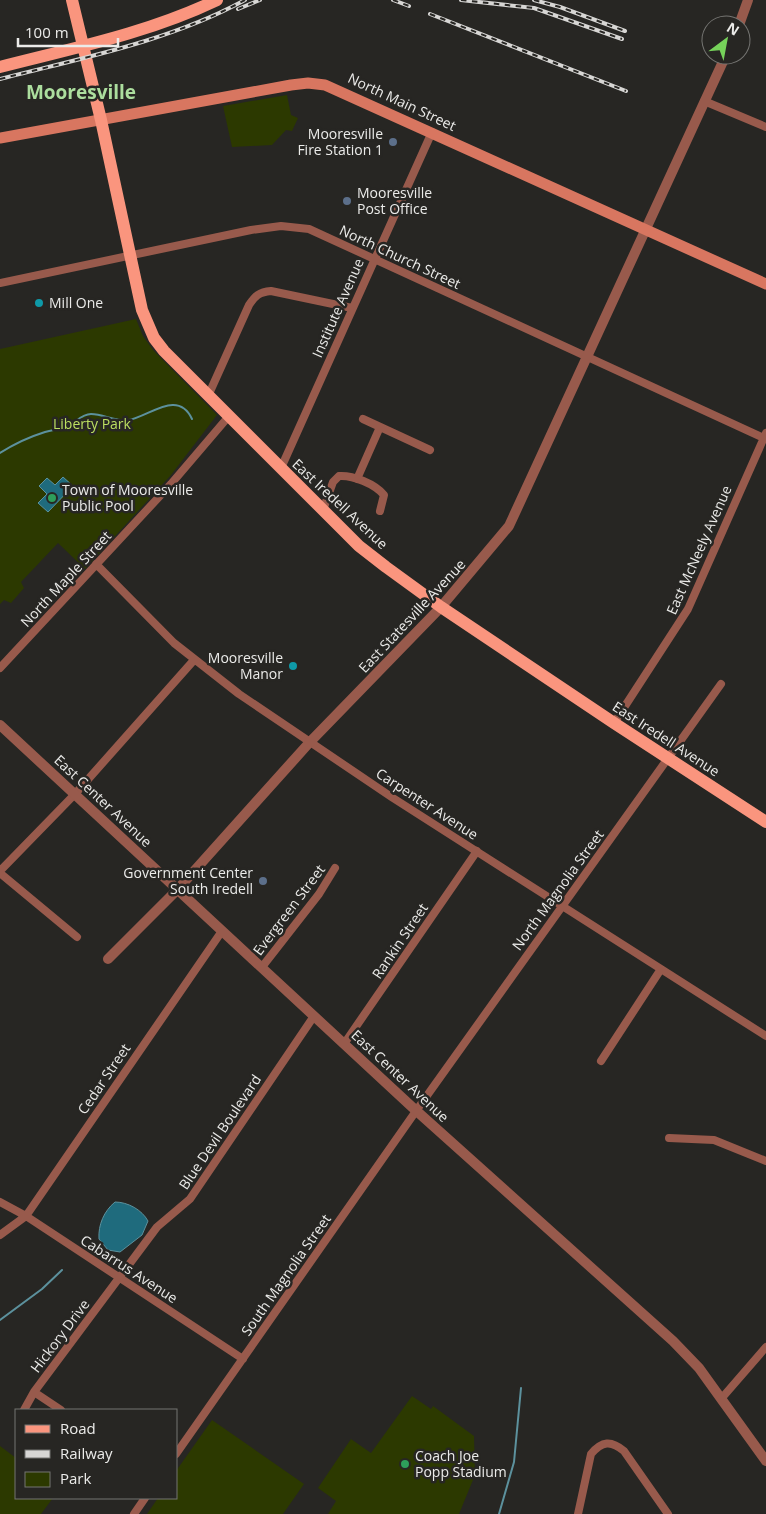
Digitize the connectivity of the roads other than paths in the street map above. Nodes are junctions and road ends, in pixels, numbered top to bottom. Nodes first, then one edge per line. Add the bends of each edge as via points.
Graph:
1 (72, 0) edge
2 (217, 0) edge
3 (748, 0) edge
4 (743, 15) edge
5 (84, 46) junction
6 (721, 65) edge
7 (0, 67) edge
8 (704, 101) junction
9 (101, 120) junction
10 (766, 127) edge
11 (432, 132) junction
12 (0, 138) edge
13 (645, 230) junction
14 (131, 256) junction
15 (374, 259) junction
16 (0, 284) edge
17 (766, 284) edge
18 (352, 308) junction
19 (586, 356) junction
20 (208, 396) junction
21 (229, 416) junction
22 (363, 419) dead end
23 (380, 427) junction
24 (765, 436) edge
25 (430, 450) dead end
26 (280, 468) junction
27 (357, 479) junction
28 (323, 510) junction
29 (380, 511) dead end
30 (96, 564) junction
31 (441, 607) junction
32 (194, 660) junction
33 (0, 668) edge
34 (721, 684) dead end
35 (614, 723) junction
36 (0, 725) edge
37 (309, 743) junction
38 (668, 758) junction
39 (75, 794) junction
40 (765, 819) edge
41 (477, 851) junction
42 (335, 868) dead end
43 (0, 872) edge
44 (178, 889) junction
45 (562, 906) junction
46 (222, 931) junction
47 (77, 938) dead end
48 (108, 959) dead end
49 (262, 967) junction
50 (661, 969) junction
51 (314, 1016) junction
52 (766, 1036) edge
53 (344, 1044) junction
54 (601, 1062) dead end
55 (416, 1111) junction
56 (669, 1138) dead end
57 (766, 1161) edge
58 (0, 1202) edge
59 (26, 1216) junction
60 (0, 1235) edge
61 (120, 1278) junction
62 (766, 1347) edge
63 (243, 1359) junction
64 (34, 1392) junction
65 (721, 1399) junction
66 (25, 1409) edge
67 (60, 1409) edge
68 (178, 1451) edge
69 (766, 1461) edge
70 (144, 1499) edge
71 (134, 1514) edge
72 (578, 1514) edge
73 (668, 1514) edge

1 - 5 main road, East Iredell Avenue
2 - 5 main road via 182,17
3 - 4 street
5 - 7 main road
5 - 9 main road, East Iredell Avenue
6 - 8 street, East Statesville Avenue
8 - 10 street
8 - 13 street, East Statesville Avenue
9 - 11 main road, North Main Street via 308,83 342,90
9 - 12 main road, North Main Street
9 - 14 main road, East Iredell Avenue
11 - 13 main road, North Main Street
11 - 15 street, Institute Avenue
13 - 17 main road, North Main Street
13 - 19 street, East Statesville Avenue
14 - 15 street, North Church Street via 281,226 309,229
14 - 16 street, North Church Street
14 - 20 main road, East Iredell Avenue via 142,310 154,338
15 - 18 street, Institute Avenue
15 - 19 street, North Church Street
18 - 20 street via 271,291 256,295
18 - 26 street, Institute Avenue
19 - 24 street, North Church Street
19 - 31 street, East Statesville Avenue via 509,526
20 - 21 main road, East Iredell Avenue
21 - 26 main road, East Iredell Avenue
21 - 30 street, North Maple Street
22 - 23 street
23 - 25 street
23 - 27 street
24 - 35 street, East McNeely Avenue via 688,609
26 - 28 main road, East Iredell Avenue
27 - 28 street via 339,476 333,482
27 - 29 street via 384,495
28 - 31 main road, East Iredell Avenue via 359,546
30 - 32 street, Carpenter Avenue
30 - 33 street, North Maple Street
31 - 35 main road, East Iredell Avenue
31 - 37 street, East Statesville Avenue
32 - 37 street, Carpenter Avenue
32 - 39 street
34 - 38 street, North Magnolia Street
35 - 38 main road, East Iredell Avenue
36 - 39 street, East Center Avenue
37 - 41 street, Carpenter Avenue
37 - 44 street, East Statesville Avenue
38 - 40 main road, East Iredell Avenue
38 - 45 street, North Magnolia Street
39 - 43 street
39 - 44 street, East Center Avenue
41 - 45 street, Carpenter Avenue
41 - 53 street, Rankin Street
42 - 49 street, Evergreen Street via 319,894
43 - 47 street
44 - 46 street, East Center Avenue
44 - 48 street, East Statesville Avenue
45 - 50 street, Carpenter Avenue
45 - 55 street, North Magnolia Street
46 - 49 street, East Center Avenue
46 - 59 street, Cedar Street
49 - 51 street, East Center Avenue
50 - 52 street, Carpenter Avenue
50 - 54 street
51 - 53 street, East Center Avenue
51 - 61 street, Blue Devil Boulevard via 190,1199 157,1227
53 - 55 street, East Center Avenue
55 - 63 street, South Magnolia Street
55 - 65 street, East Center Avenue via 673,1341 699,1368
56 - 57 street via 714,1140
58 - 59 street, Cabarrus Avenue
59 - 60 street, Cedar Street
59 - 61 street, Cabarrus Avenue
61 - 63 street, Cabarrus Avenue
61 - 64 street, Hickory Drive
62 - 65 street
63 - 68 street, South Magnolia Street
64 - 66 street, Hickory Drive
64 - 67 street
65 - 69 street, East Center Avenue
70 - 71 street
72 - 73 street via 591,1454 598,1446 614,1443 624,1451

